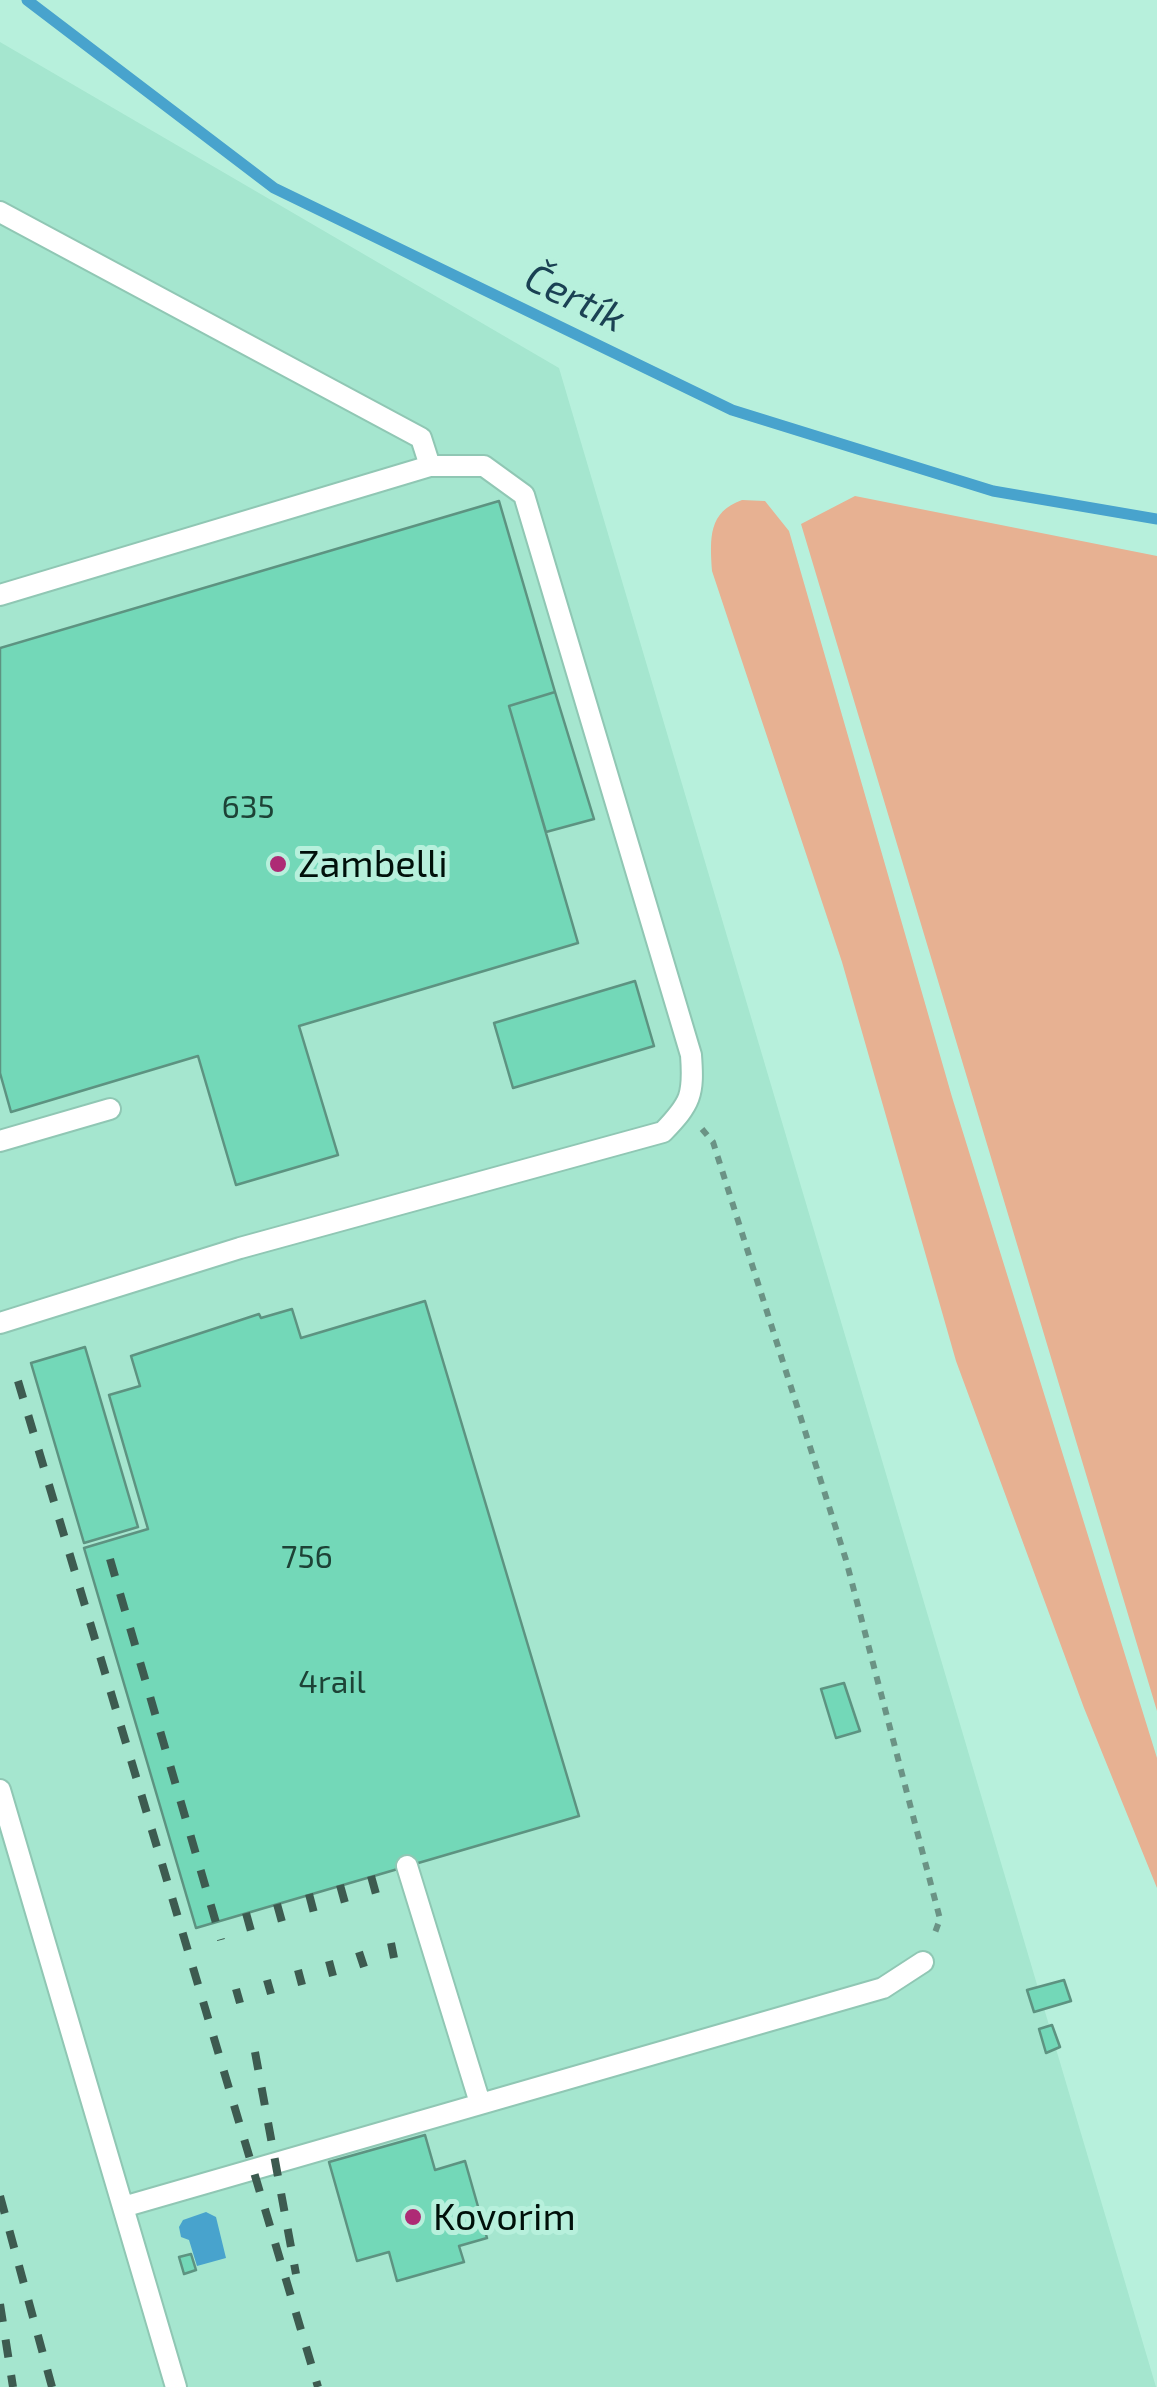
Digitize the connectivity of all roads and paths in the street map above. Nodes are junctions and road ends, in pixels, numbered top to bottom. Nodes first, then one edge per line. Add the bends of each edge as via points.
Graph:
1 (0, 212) edge
2 (430, 466) junction
3 (0, 595) edge
4 (110, 1109) dead end
5 (684, 1109) junction
6 (0, 1140) edge
7 (0, 1323) edge
8 (0, 1790) edge
9 (407, 1866) dead end
10 (923, 1962) joint
11 (480, 2103) junction
12 (123, 2207) junction
13 (176, 2387) edge

1 - 2 lane via 421,438
2 - 3 lane
2 - 5 lane via 484,466 524,495 691,1054 694,1088
4 - 6 lane
5 - 7 lane via 663,1132 240,1248
5 - 10 path via 713,1142 846,1560 940,1919
8 - 12 lane
9 - 11 lane
10 - 11 lane via 882,1988
11 - 12 lane
12 - 13 lane

